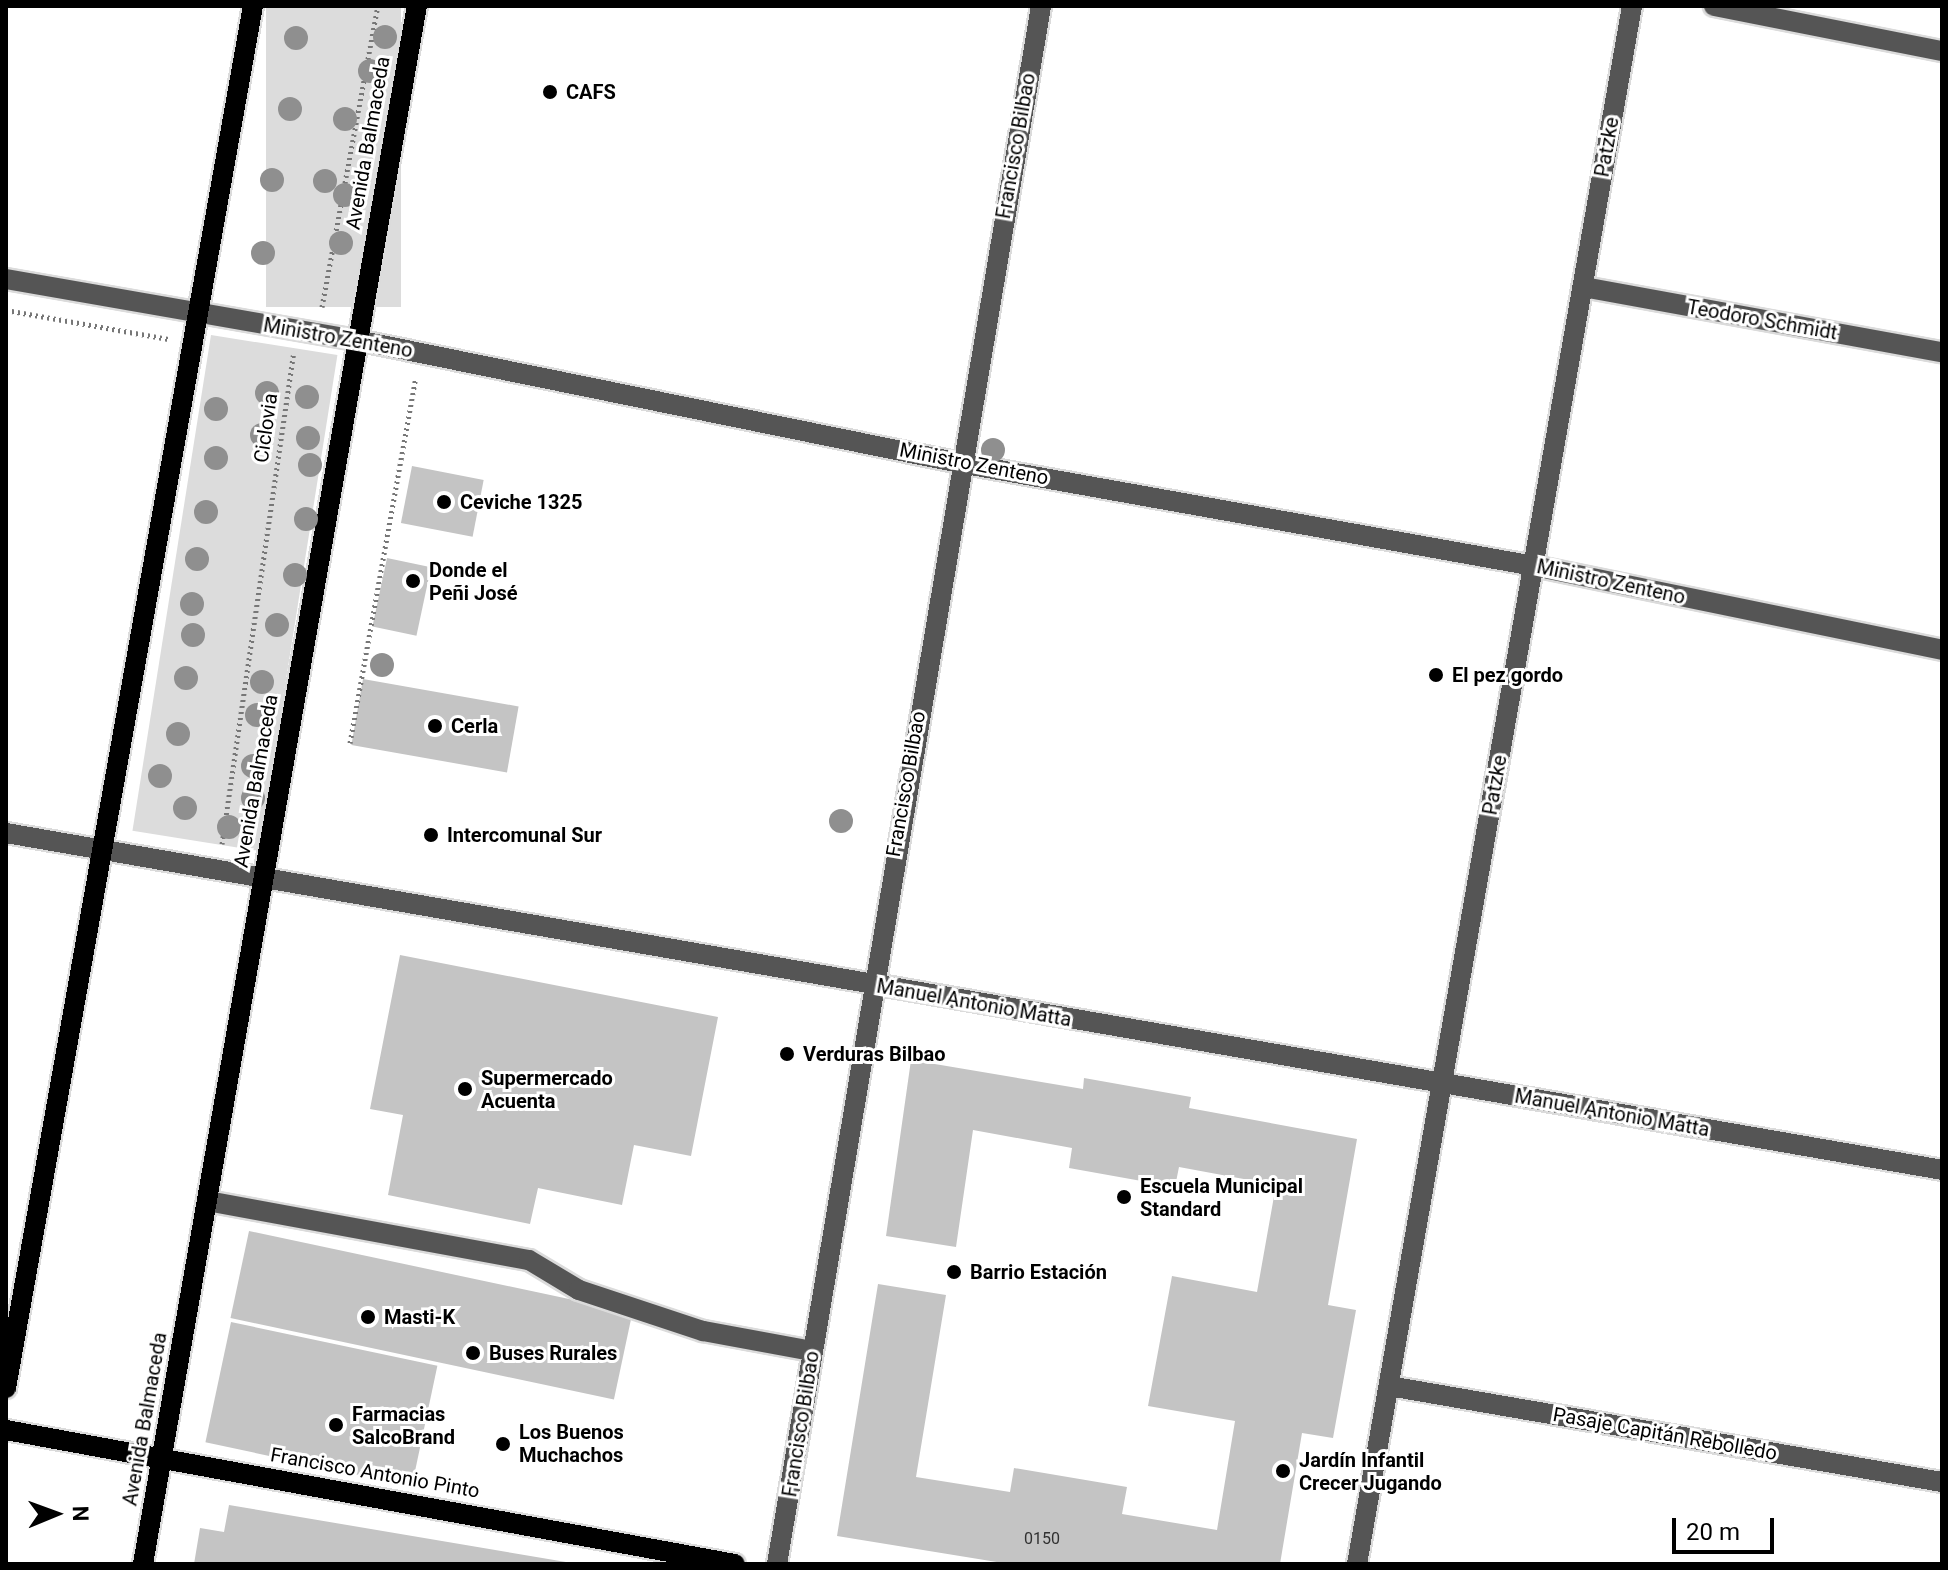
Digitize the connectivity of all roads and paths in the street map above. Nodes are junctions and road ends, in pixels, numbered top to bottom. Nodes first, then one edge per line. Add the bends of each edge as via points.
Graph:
1 (253, 6) edge
2 (378, 6) edge
3 (417, 6) edge
4 (1041, 6) edge
5 (1632, 6) edge
6 (1714, 6) edge
7 (1942, 51) edge
8 (6, 279) edge
9 (1583, 287) junction
10 (6, 310) edge
11 (198, 315) junction
12 (297, 331) junction
13 (357, 340) junction
14 (193, 343) junction
15 (1942, 352) edge
16 (421, 353) junction
17 (960, 463) junction
18 (1534, 566) junction
19 (1942, 650) edge
20 (350, 743) dead end
21 (6, 833) edge
22 (102, 848) junction
23 (219, 869) junction
24 (264, 877) junction
25 (873, 985) junction
26 (1442, 1083) junction
27 (1942, 1170) edge
28 (207, 1201) junction
29 (812, 1351) junction
30 (1389, 1386) junction
31 (6, 1388) edge
32 (6, 1430) edge
33 (163, 1459) junction
34 (1942, 1482) edge
35 (143, 1564) edge
36 (735, 1564) edge
37 (777, 1564) edge
38 (1357, 1564) edge

1 - 11 main road
2 - 12 path via 320,316
3 - 13 main road, Avenida Balmaceda
4 - 17 street, Francisco Bilbao
5 - 9 street, Patzke
6 - 7 street
8 - 11 street, Ministro Zenteno
9 - 15 street, Teodoro Schmidt
9 - 18 street, Patzke
10 - 14 path
11 - 12 street, Ministro Zenteno
11 - 14 main road
12 - 13 street, Ministro Zenteno
12 - 23 path, Ciclovia
13 - 16 street, Ministro Zenteno
13 - 24 main road, Avenida Balmaceda
14 - 22 main road
16 - 17 street, Ministro Zenteno
16 - 20 path
17 - 18 street, Ministro Zenteno
17 - 25 street, Francisco Bilbao
18 - 19 street, Ministro Zenteno
18 - 26 street, Patzke
21 - 22 street, Manuel Antonio Matta
22 - 23 street, Manuel Antonio Matta
22 - 31 main road
23 - 24 street, Manuel Antonio Matta
24 - 25 street, Manuel Antonio Matta
24 - 28 main road, Avenida Balmaceda
25 - 26 street, Manuel Antonio Matta
25 - 29 street, Francisco Bilbao
26 - 27 street, Manuel Antonio Matta
26 - 30 street, Patzke
28 - 29 street via 529,1260 579,1290 703,1331
28 - 33 main road, Avenida Balmaceda
29 - 37 street, Francisco Bilbao
30 - 34 street, Pasaje Capitán Rebolledo
30 - 38 street, Patzke
32 - 33 main road, Francisco Antonio Pinto
33 - 35 main road, Avenida Balmaceda
33 - 36 main road, Francisco Antonio Pinto

